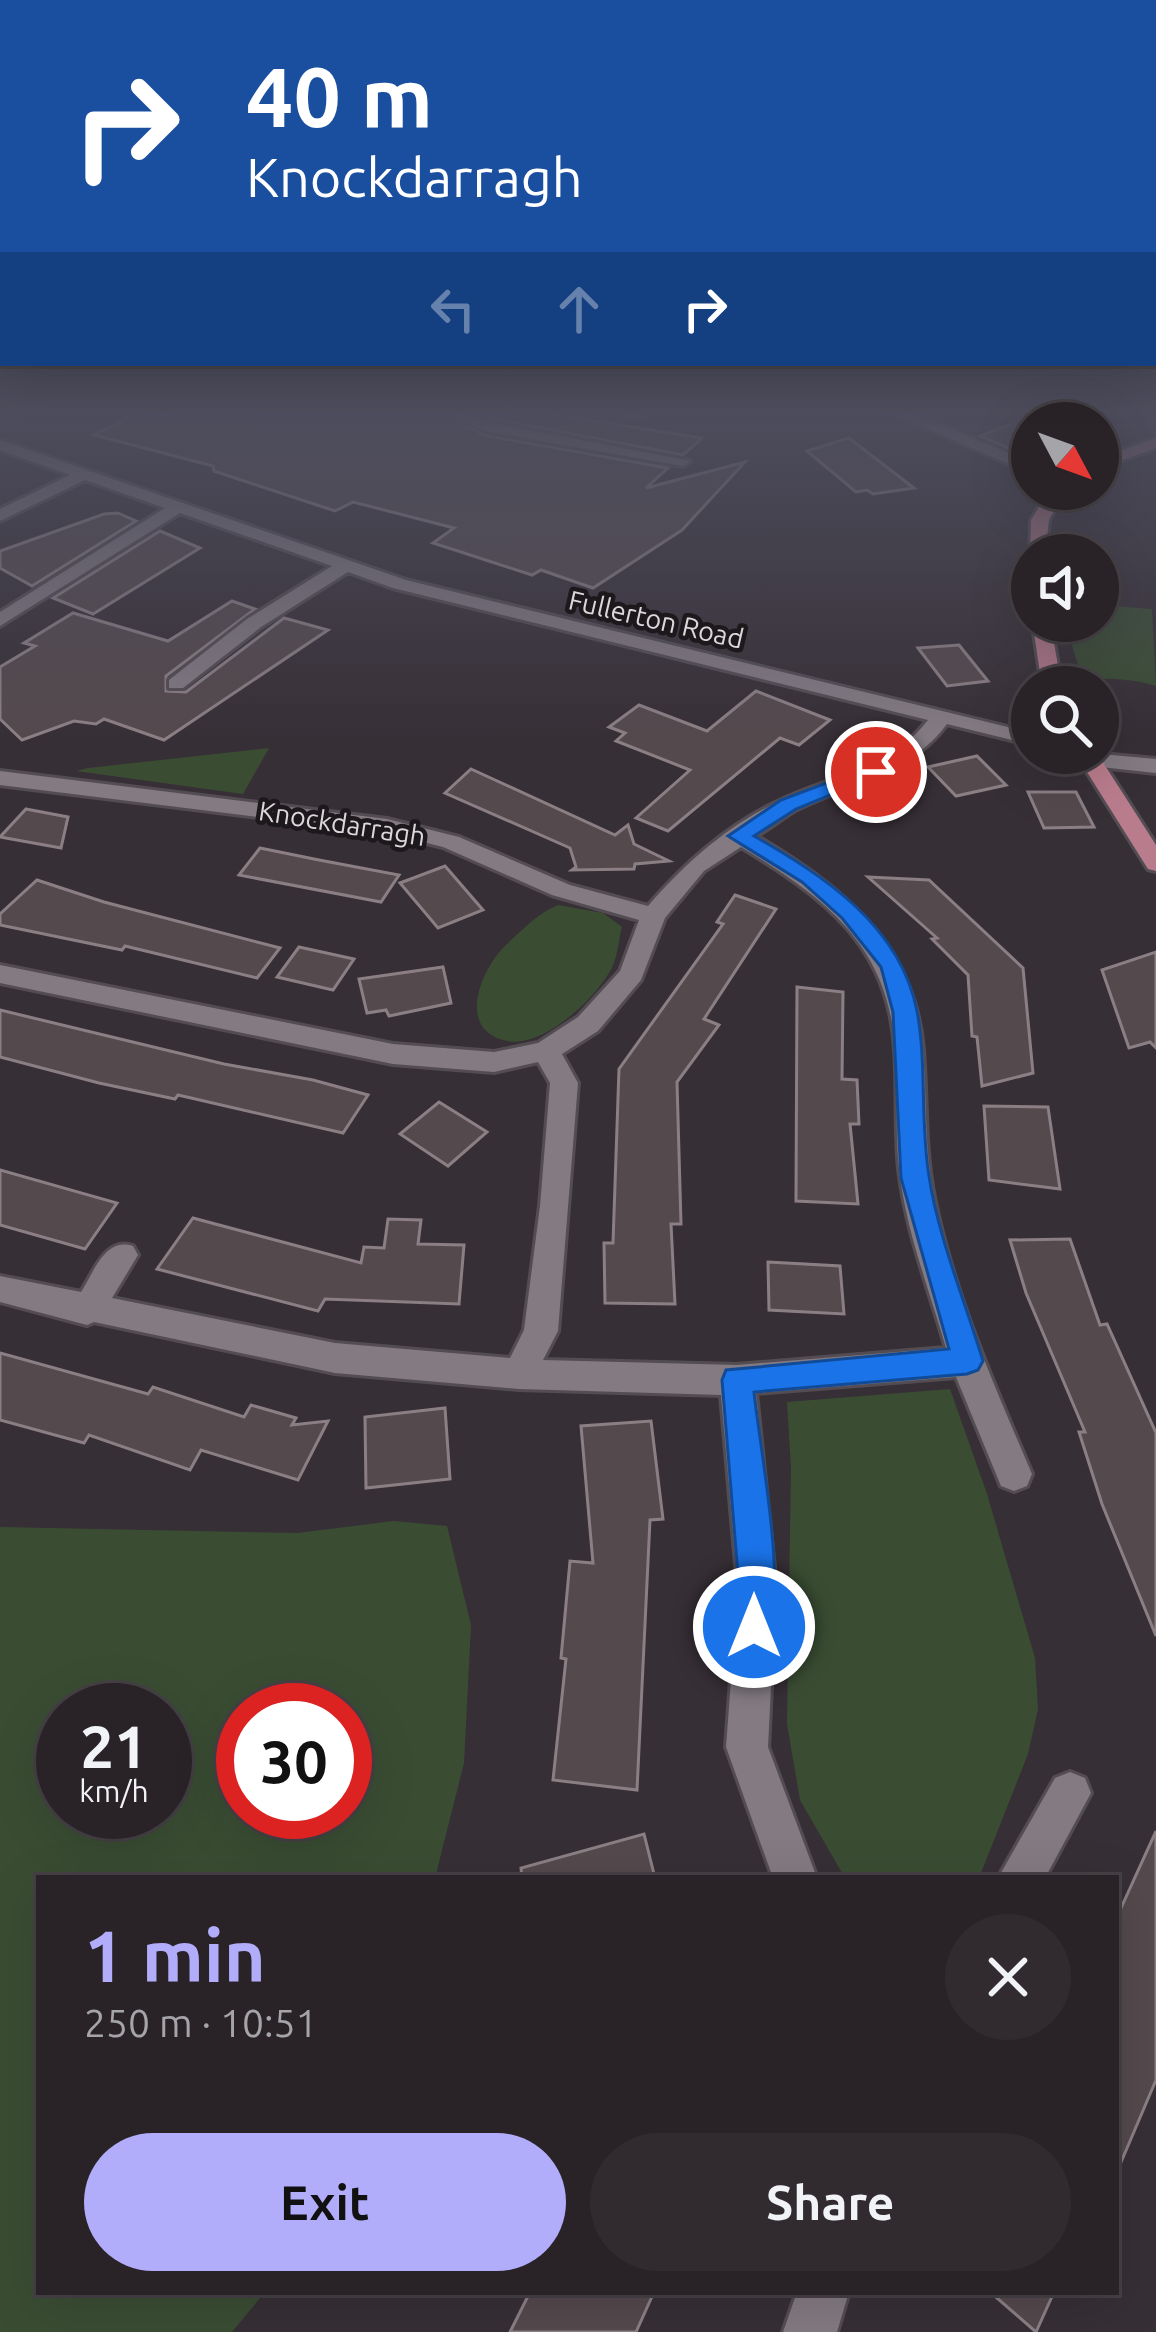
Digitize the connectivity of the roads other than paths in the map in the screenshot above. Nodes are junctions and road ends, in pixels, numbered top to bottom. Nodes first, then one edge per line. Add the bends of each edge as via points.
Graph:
1 (159, 519) edge
2 (211, 519) edge
3 (345, 566) junction
4 (0, 620) edge
5 (176, 684) dead end
6 (942, 716) junction
7 (1011, 734) edge
8 (1119, 761) edge
9 (1156, 766) edge
10 (1099, 774) edge
11 (9, 779) edge
12 (0, 800) edge
13 (739, 836) junction
14 (1156, 863) edge
15 (653, 916) junction
16 (0, 974) edge
17 (546, 1051) junction
18 (122, 1255) dead end
19 (0, 1289) edge
20 (87, 1311) junction
21 (967, 1361) junction
22 (519, 1374) junction
23 (737, 1380) junction
24 (1014, 1474) dead end
25 (1070, 1793) dead end
26 (794, 1875) edge
27 (1022, 1875) edge
28 (822, 2295) edge
29 (810, 2332) edge

1 - 4 street
2 - 3 street, Fullerton Road
3 - 5 street
3 - 6 street, Fullerton Road via 559,626
6 - 7 street, Fullerton Road
6 - 13 street via 923,741 876,772 788,805
8 - 9 street
10 - 14 main road
11 - 12 street, Knockdarragh
11 - 15 street, Knockdarragh via 387,826
13 - 15 street via 697,866
13 - 21 street via 809,877 892,966 905,1012 915,1178
15 - 17 street via 632,974 588,1024
16 - 17 street via 393,1054 494,1062
17 - 22 street via 564,1083 554,1206 541,1331
18 - 20 street
19 - 20 street
20 - 22 street via 335,1358
21 - 23 street
21 - 24 street
22 - 23 street
23 - 26 street via 757,1587 747,1747
25 - 27 street
28 - 29 street

